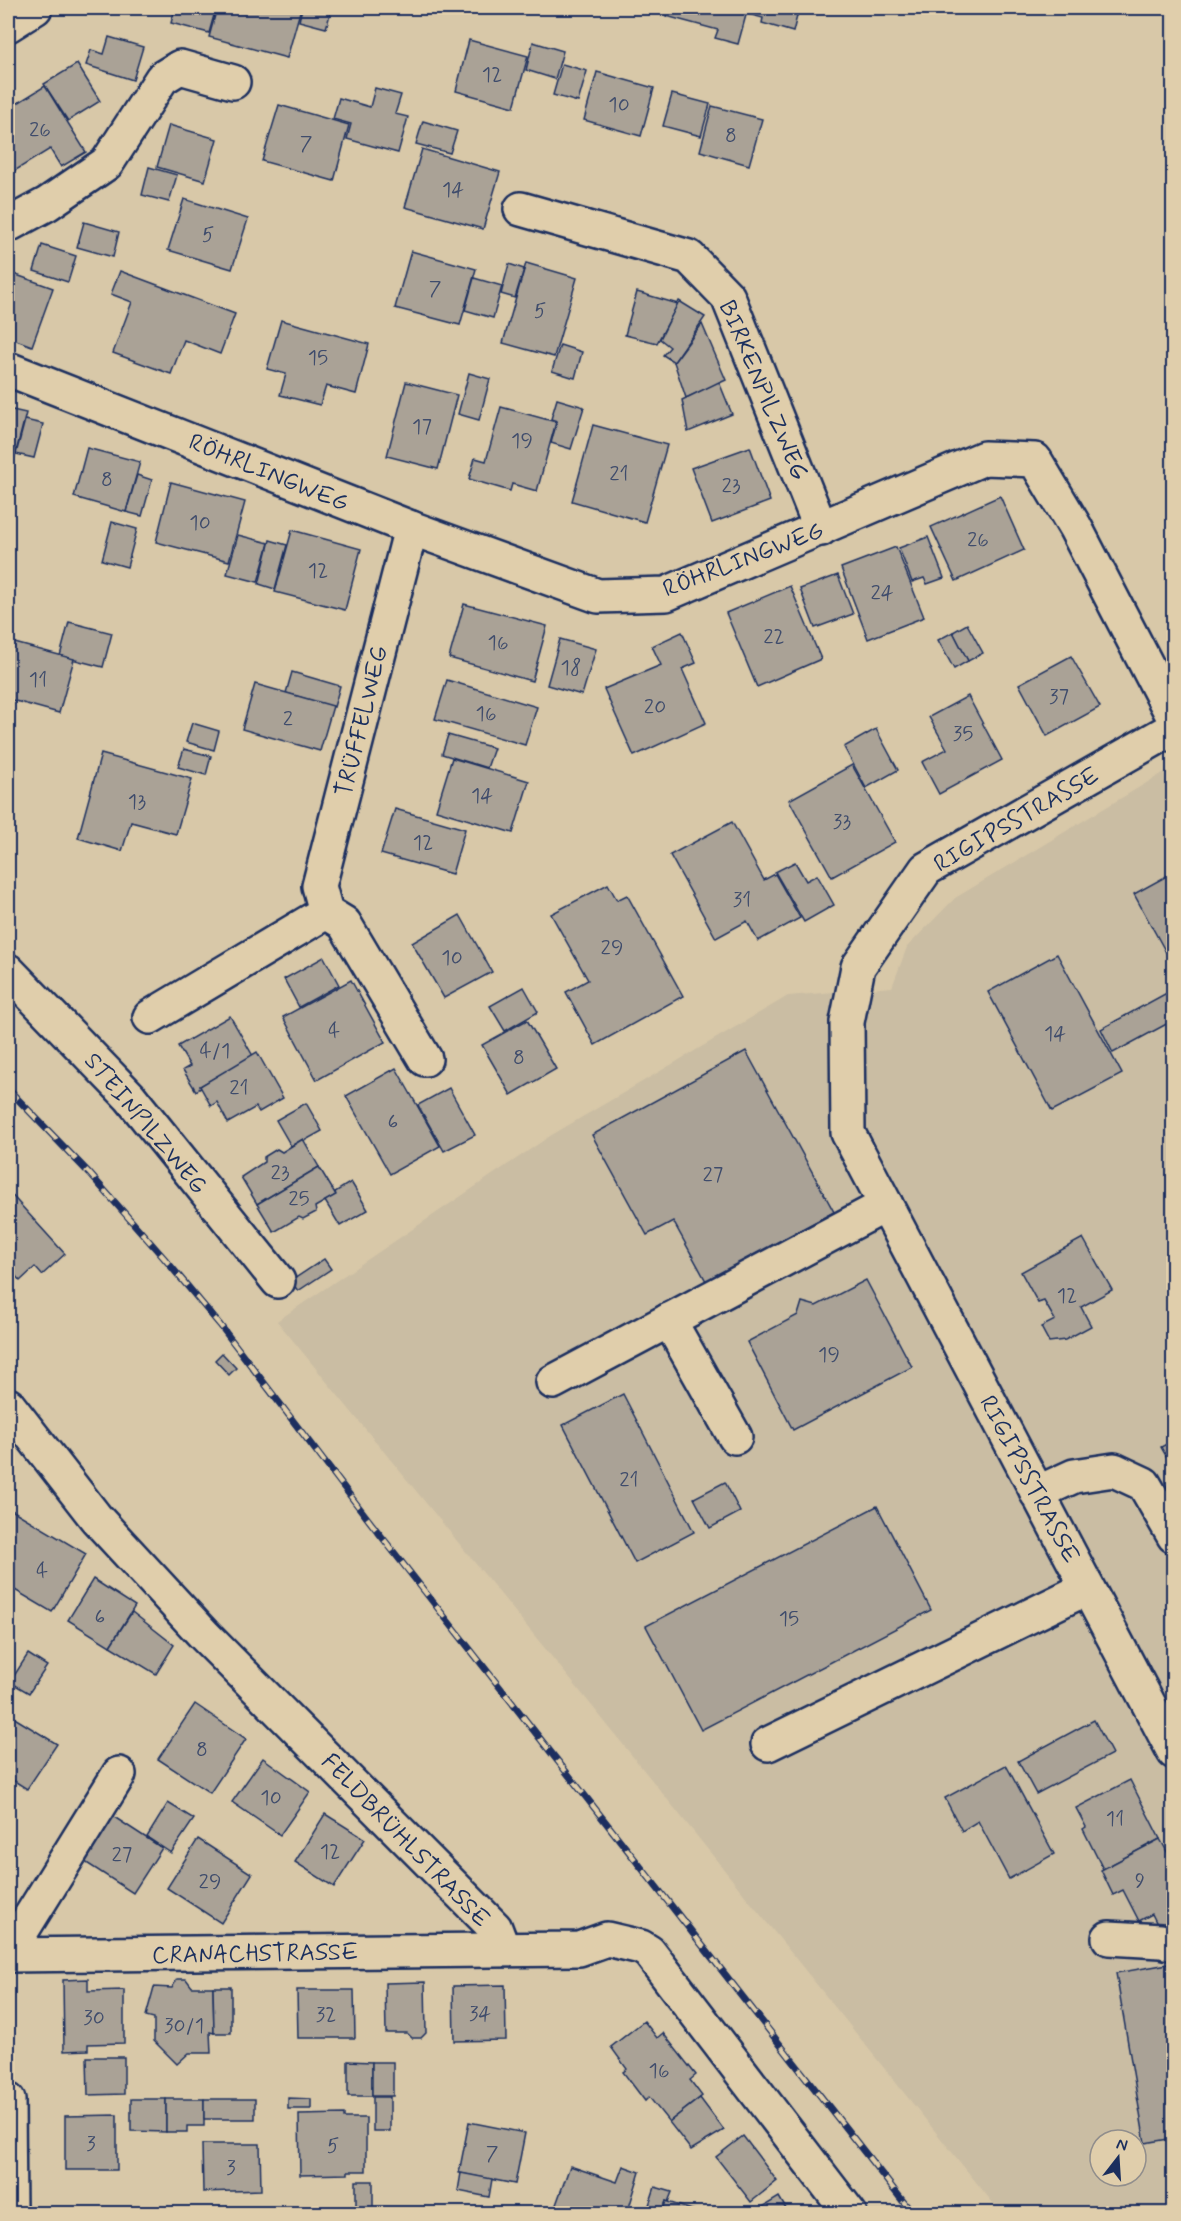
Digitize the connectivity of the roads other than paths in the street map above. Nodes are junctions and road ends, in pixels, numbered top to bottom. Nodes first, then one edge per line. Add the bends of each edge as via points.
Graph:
1 (35, 8) edge
2 (8, 25) edge
3 (233, 82) dead end
4 (521, 209) dead end
5 (8, 225) edge
6 (8, 369) edge
7 (411, 528) junction
8 (821, 529) junction
9 (1173, 718) edge
10 (1173, 728) edge
11 (326, 912) junction
12 (8, 971) edge
13 (150, 1017) dead end
14 (424, 1059) dead end
15 (886, 1205) junction
16 (278, 1281) dead end
17 (669, 1320) junction
18 (553, 1382) dead end
19 (8, 1405) edge
20 (735, 1437) dead end
21 (1037, 1493) junction
22 (1173, 1536) edge
23 (1087, 1588) junction
24 (768, 1744) dead end
25 (1173, 1752) edge
26 (119, 1774) dead end
27 (1108, 1938) dead end
28 (1173, 1944) edge
29 (503, 1949) junction
30 (8, 1954) edge
31 (8, 2100) edge
32 (9, 2214) edge
33 (850, 2214) edge

1 - 2 street
3 - 5 street via 180,67 162,78 106,164
4 - 8 street, BIRKENPILZWEG via 689,257 728,297
6 - 7 street, RÖHRLINGWEG
7 - 8 street, RÖHRLINGWEG via 598,596 666,594
7 - 11 street, TRÜFFELWEG via 319,886
8 - 9 street, RÖHRLINGWEG via 984,458 1035,460 1075,527
10 - 15 street, RIGIPSSTRASSE via 926,869 858,967 847,1022 848,1133
11 - 13 street
11 - 14 street via 344,922
12 - 16 street, STEINPILZWEG via 130,1097
15 - 17 street
15 - 21 street, RIGIPSSTRASSE
17 - 18 street
17 - 20 street
19 - 29 street, FELDBRÜHLSTRASSE via 96,1518 205,1636 495,1928
21 - 22 street via 1074,1476 1114,1470 1144,1484
21 - 23 street, RIGIPSSTRASSE
23 - 24 street
23 - 25 street, RIGIPSSTRASSE
26 - 30 street
27 - 28 street
29 - 30 street, CRANACHSTRASSE
29 - 33 street, FELDBRÜHLSTRASSE via 579,1949 607,1939 649,1952
31 - 32 street

